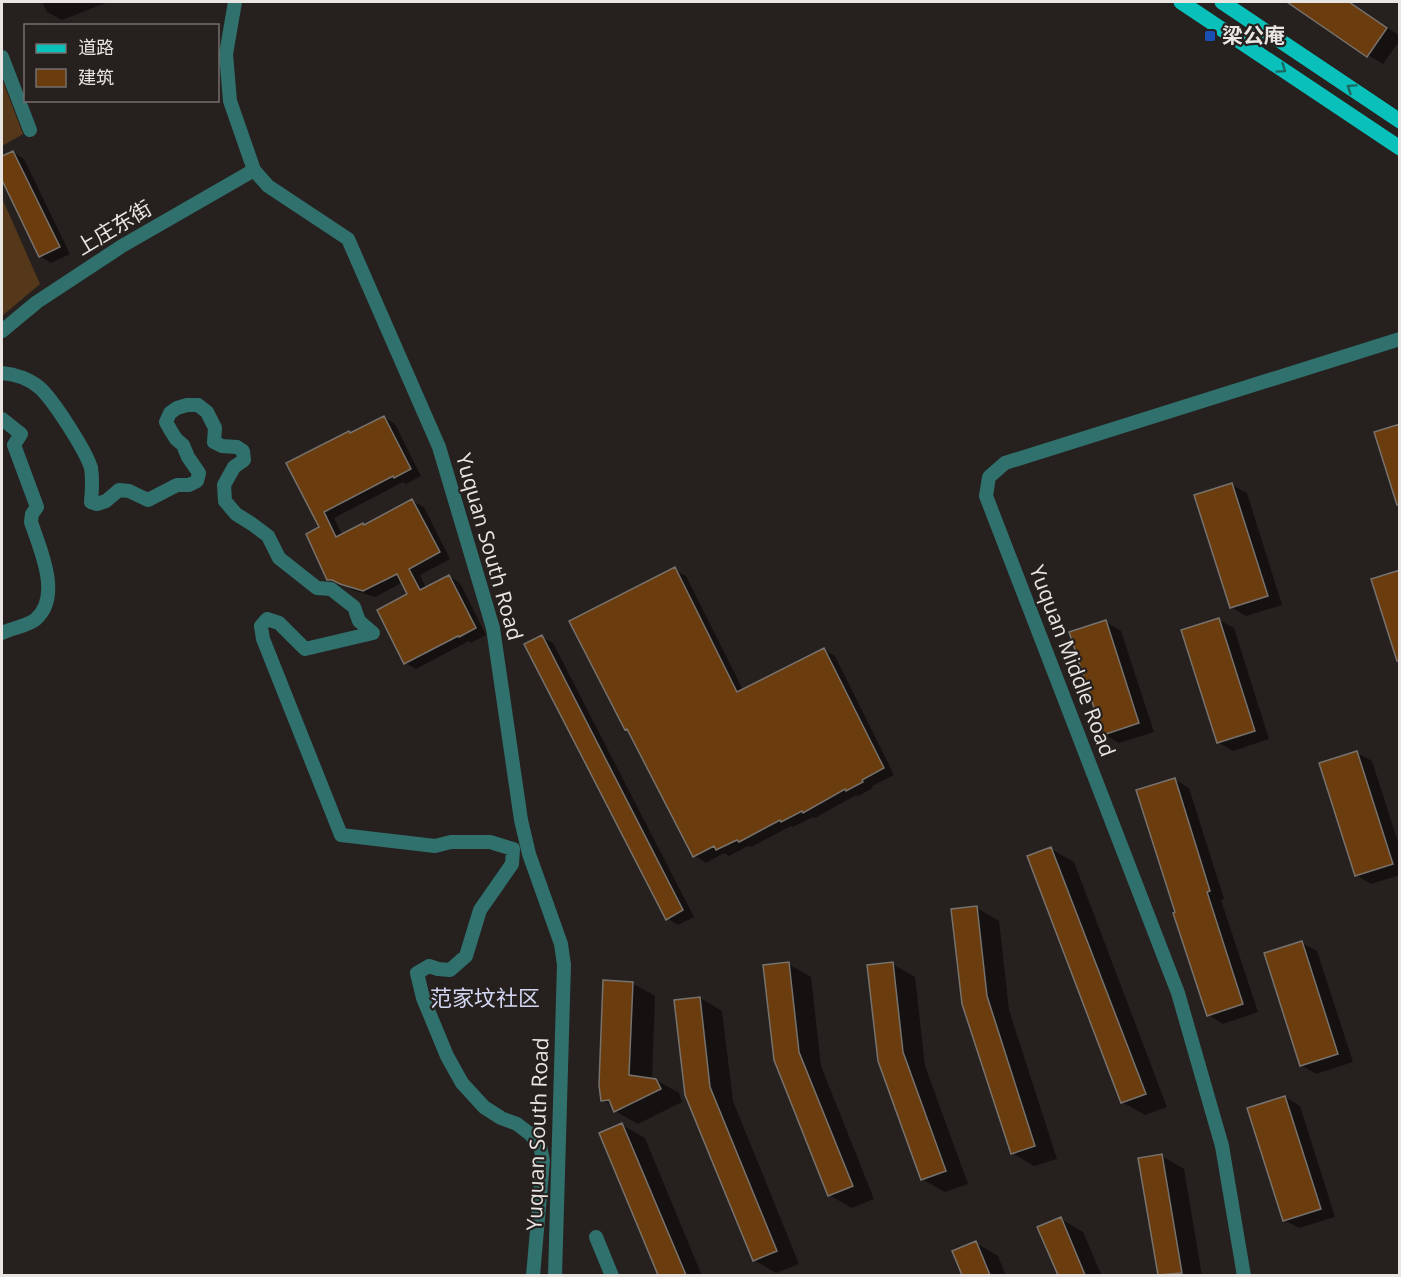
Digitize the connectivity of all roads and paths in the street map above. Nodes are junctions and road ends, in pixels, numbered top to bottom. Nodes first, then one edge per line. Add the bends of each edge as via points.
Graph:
1 (236, 2) edge
2 (1181, 2) edge
3 (1222, 2) edge
4 (2, 57) edge
5 (1400, 121) edge
6 (30, 129) dead end
7 (1400, 148) edge
8 (254, 170) junction
9 (2, 331) edge
10 (1400, 339) edge
11 (2, 373) edge
12 (2, 419) edge
13 (2, 633) edge
14 (596, 1237) dead end
15 (533, 1275) edge
16 (555, 1275) edge
17 (612, 1275) edge
18 (1244, 1275) edge

1 - 8 street, Yuquan South Road via 226,54 230,101
2 -> 7 main road
5 -> 3 main road
4 - 6 street
8 - 9 street, 上庄东街 via 122,246 37,302
8 - 16 street, Yuquan South Road via 268,186 348,239 439,447 493,628 521,820 564,964
10 - 18 street, Yuquan Middle Road via 1005,462 988,477 986,496 1178,993 1222,1146
11 - 15 street via 22,377 40,388 58,409 91,469 91,502 97,504 119,490 148,500 177,485 197,481 199,473 166,422 170,413 187,405 198,405 207,412 215,428 214,442 243,451 244,460 234,467 224,485 225,501 236,514 268,536 279,558 317,588 331,590 354,607 359,621 373,633 305,649 279,623 267,618 261,626 341,835 435,846 490,842 513,849 512,864 480,910 466,956 450,970 429,966 417,973 423,998 462,1083 484,1107 517,1124 540,1145 543,1161
12 - 13 street via 21,434 14,445 37,507 31,522 47,571 48,590 46,605 36,620
14 - 17 street

